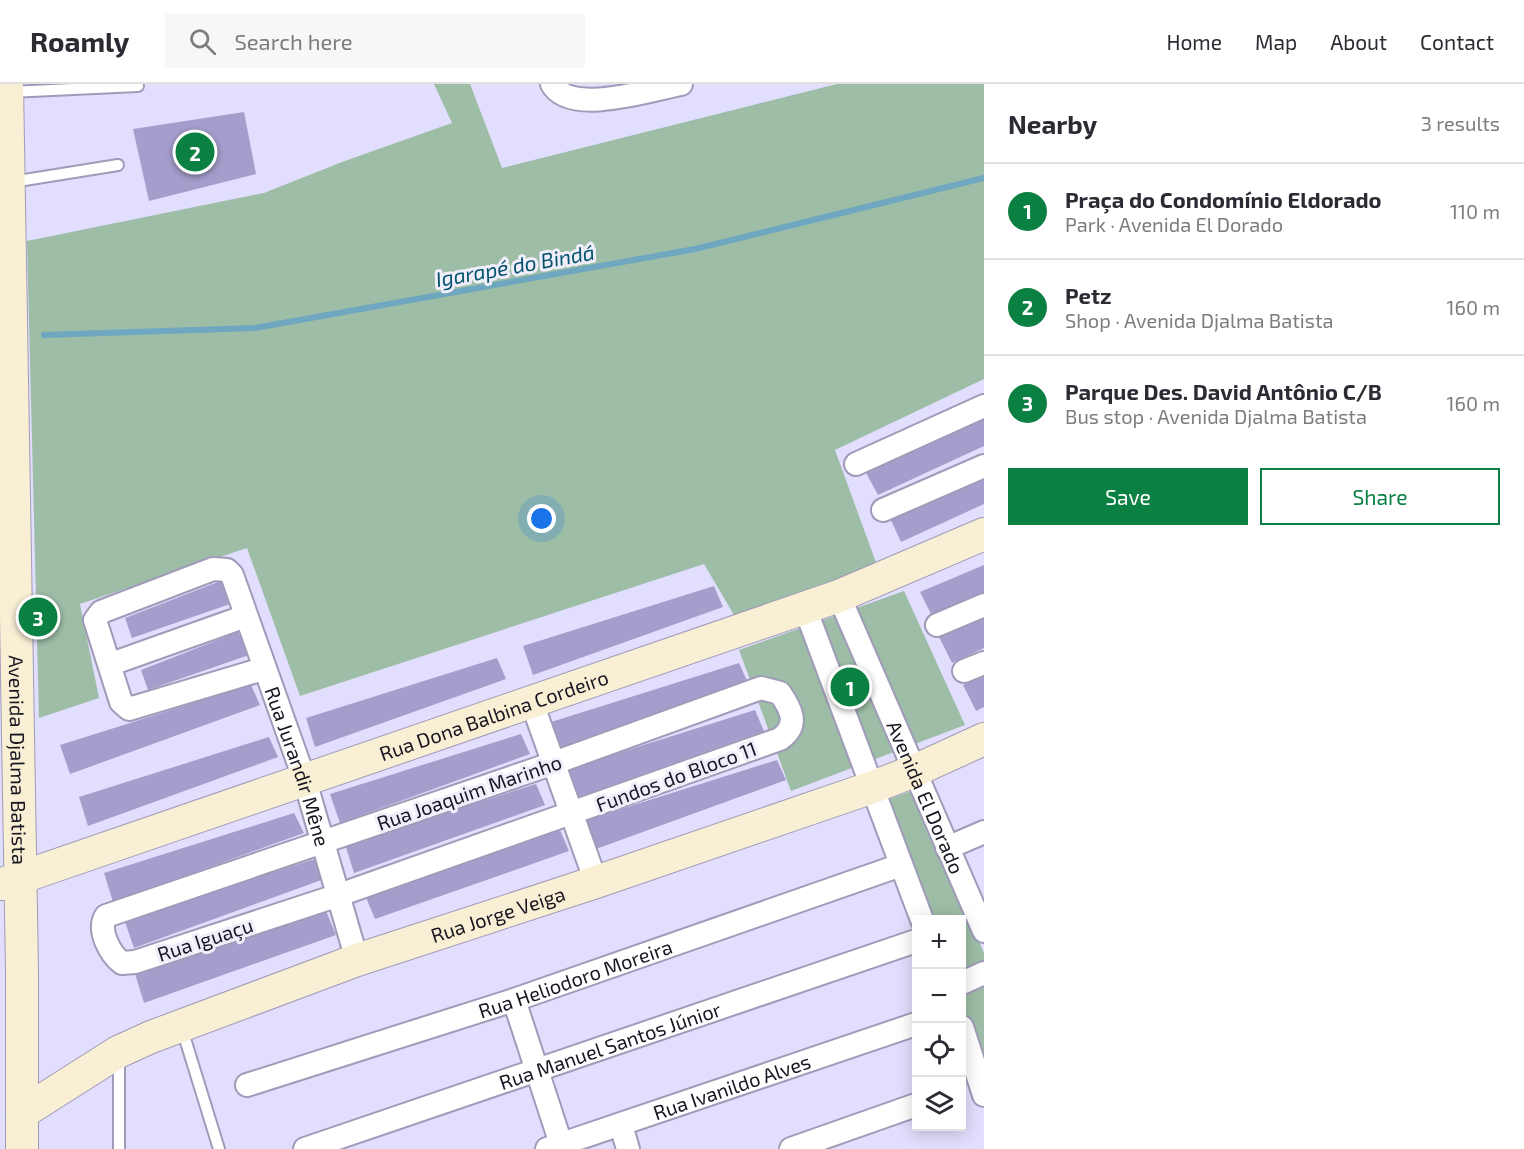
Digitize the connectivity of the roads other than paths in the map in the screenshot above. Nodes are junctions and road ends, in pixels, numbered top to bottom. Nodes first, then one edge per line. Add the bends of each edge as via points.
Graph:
1 (552, 84) edge
2 (681, 84) edge
3 (138, 86) dead end
4 (7, 88) edge
5 (118, 165) dead end
6 (9, 182) junction
7 (5, 262) edge
8 (984, 406) edge
9 (856, 464) dead end
10 (984, 466) edge
11 (883, 510) dead end
12 (984, 534) edge
13 (839, 596) junction
14 (984, 605) edge
15 (805, 608) junction
16 (246, 616) junction
17 (937, 625) dead end
18 (111, 664) junction
19 (263, 669) junction
20 (531, 700) junction
21 (780, 739) joint
22 (984, 739) edge
23 (554, 764) junction
24 (914, 771) junction
25 (304, 781) junction
26 (873, 787) junction
27 (572, 813) junction
28 (984, 832) edge
29 (323, 843) junction
30 (947, 848) junction
31 (901, 865) junction
32 (10, 881) edge
33 (596, 882) junction
34 (339, 895) junction
35 (920, 915) edge
36 (106, 916) joint
37 (984, 931) edge
38 (912, 942) edge
39 (357, 960) junction
40 (984, 973) edge
41 (966, 981) edge
42 (514, 1000) junction
43 (912, 1025) edge
44 (182, 1026) junction
45 (966, 1046) edge
46 (118, 1052) junction
47 (537, 1068) junction
48 (247, 1085) dead end
49 (975, 1089) edge
50 (912, 1106) edge
51 (22, 1113) junction
52 (621, 1125) junction
53 (554, 1147) edge
54 (22, 1149) edge
55 (119, 1149) edge
56 (219, 1149) edge
57 (305, 1149) edge
58 (628, 1149) edge
59 (791, 1149) edge

1 - 2 street via 557,93 591,101
3 - 4 lane
4 - 6 street, Avenida Djalma Batista
5 - 6 lane
6 - 7 street, Avenida Djalma Batista
7 - 32 street, Avenida Djalma Batista
8 - 9 street
10 - 11 street
12 - 13 street, Rua Dona Balbina Cordeiro
13 - 15 street, Rua Dona Balbina Cordeiro
13 - 24 street, Avenida El Dorado
14 - 17 street
15 - 20 street, Rua Dona Balbina Cordeiro
15 - 26 street
16 - 18 street
16 - 18 street, Rua Jurandir Mêne via 232,575 227,570 213,569 101,612 95,620
16 - 19 street, Rua Jurandir Mêne
18 - 19 street via 121,702 135,709
19 - 25 street, Rua Jurandir Mêne
20 - 23 street
20 - 25 street, Rua Dona Balbina Cordeiro
21 - 23 street, Rua Joaquim Marinho via 788,733 791,710 780,693 761,687
21 - 27 street, Fundos do Bloco 11
22 - 24 street, Rua Jorge Veiga
23 - 27 street
23 - 29 street, Rua Joaquim Marinho
24 - 26 street, Rua Jorge Veiga
24 - 30 street, Avenida El Dorado
25 - 29 street, Rua Jurandir Mêne
25 - 32 street, Rua Dona Balbina Cordeiro
26 - 31 street
26 - 33 street, Rua Jorge Veiga
27 - 33 street
27 - 34 street, Fundos do Bloco 11
28 - 30 street
29 - 34 street, Rua Jurandir Mêne
29 - 36 street, Rua Joaquim Marinho
30 - 37 street, Avenida El Dorado
31 - 35 street
31 - 42 street, Rua Heliodoro Moreira
32 - 51 street, Avenida Djalma Batista
33 - 39 street, Rua Jorge Veiga
34 - 36 street, Rua Iguaçu via 135,962 122,963 114,957 102,930
34 - 39 street, Rua Jurandir Mêne
38 - 47 street, Rua Manuel Santos Júnior
39 - 44 street, Rua Jorge Veiga
40 - 41 street
42 - 47 street
42 - 48 street, Rua Heliodoro Moreira
43 - 52 street, Rua Ivanildo Alves
44 - 46 street, Rua Jorge Veiga
44 - 56 lane
45 - 49 street
46 - 51 street, Rua Jorge Veiga
46 - 55 lane
47 - 53 street
47 - 57 street, Rua Manuel Santos Júnior
50 - 59 street
51 - 54 street, Avenida Djalma Batista
52 - 53 street, Rua Ivanildo Alves
52 - 58 street

